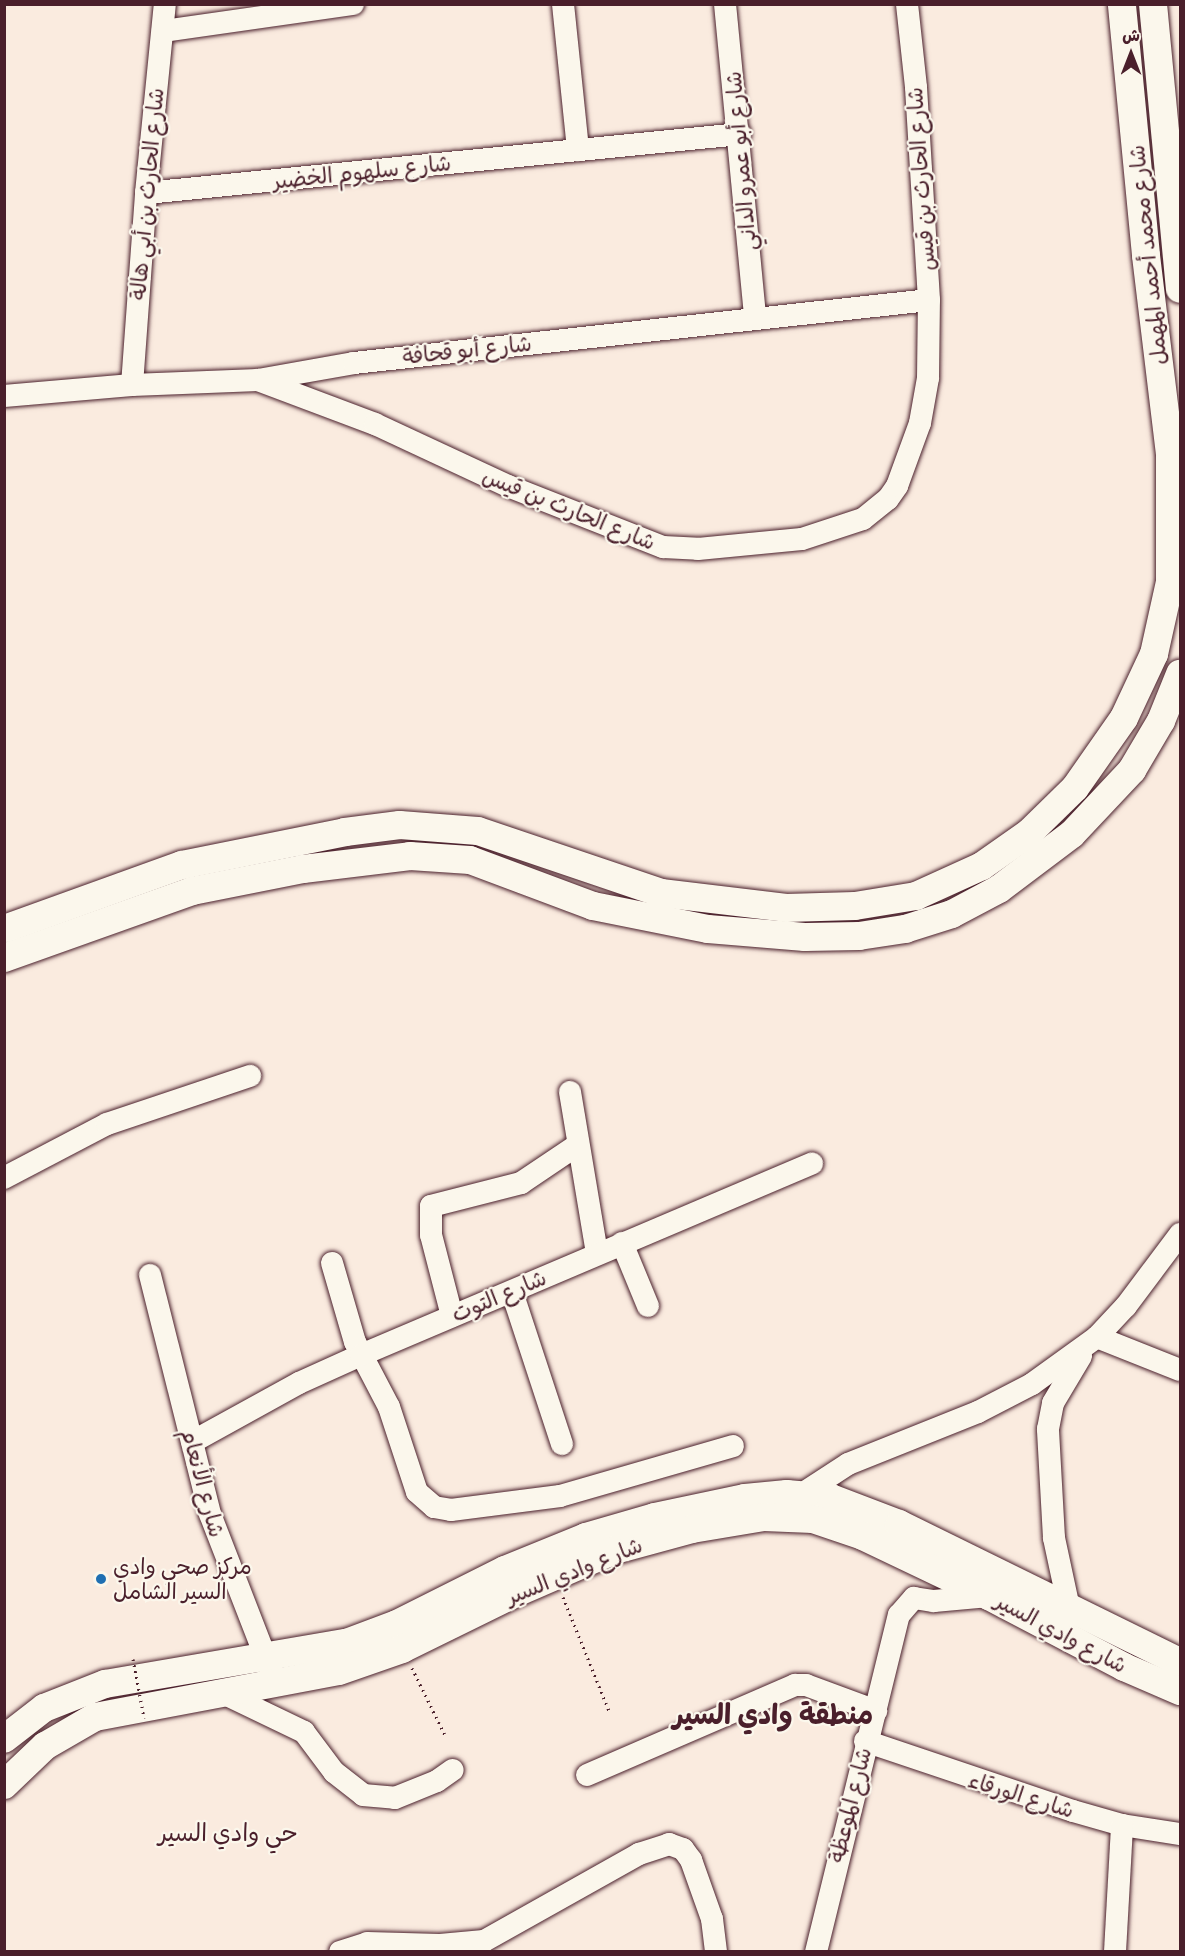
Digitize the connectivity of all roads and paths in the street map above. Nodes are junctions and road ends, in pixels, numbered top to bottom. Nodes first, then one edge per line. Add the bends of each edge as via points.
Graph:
1 (165, 4) edge
2 (353, 4) edge
3 (563, 4) edge
4 (725, 4) edge
5 (907, 4) edge
6 (1122, 4) edge
7 (1153, 4) edge
8 (331, 6) edge
9 (163, 31) junction
10 (740, 134) junction
11 (578, 150) junction
12 (146, 193) junction
13 (1176, 219) edge
14 (1180, 289) edge
15 (929, 300) junction
16 (755, 318) junction
17 (258, 380) junction
18 (132, 385) junction
19 (4, 396) edge
20 (1180, 674) edge
21 (4, 929) edge
22 (4, 958) edge
23 (250, 1076) dead end
24 (570, 1092) dead end
25 (576, 1146) junction
26 (812, 1164) dead end
27 (4, 1178) edge
28 (1180, 1234) edge
29 (622, 1243) junction
30 (597, 1253) junction
31 (332, 1263) dead end
32 (150, 1275) dead end
33 (512, 1292) junction
34 (648, 1306) dead end
35 (452, 1316) junction
36 (1092, 1341) junction
37 (361, 1355) junction
38 (1180, 1370) edge
39 (192, 1442) junction
40 (562, 1444) dead end
41 (733, 1446) dead end
42 (800, 1505) junction
43 (554, 1576) junction
44 (989, 1596) junction
45 (1069, 1608) junction
46 (133, 1659) dead end
47 (1180, 1662) edge
48 (271, 1672) junction
49 (423, 1690) dead end
50 (1180, 1691) edge
51 (223, 1693) junction
52 (609, 1711) dead end
53 (876, 1711) junction
54 (144, 1718) dead end
55 (446, 1737) dead end
56 (4, 1739) edge
57 (865, 1742) junction
58 (453, 1770) dead end
59 (587, 1775) dead end
60 (4, 1785) edge
61 (1122, 1825) junction
62 (1180, 1834) edge
63 (340, 1952) edge
64 (716, 1952) edge
65 (816, 1952) edge
66 (1115, 1952) edge

1 - 9 street, شارع الحارث بن أبي هالة
2 - 8 street
3 - 11 street
4 - 10 street, شارع أبو عمرو الداني
5 - 15 street, شارع الحارث بن قيس
6 - 21 main road, شارع محمد أحمد المهمل via 1170,454 1170,582 1154,654 1124,718 1075,788 1029,833 982,866 916,896 855,906 786,908 661,893 478,831 400,825 299,840 182,865
7 - 13 main road, شارع محمد أحمد المهمل
8 - 9 street
9 - 12 street, شارع الحارث بن أبي هالة
10 - 11 street, شارع سلهوم الخضير
10 - 16 street, شارع أبو عمرو الداني
11 - 12 street, شارع سلهوم الخضير
12 - 18 street, شارع الحارث بن أبي هالة
13 - 14 main road, شارع محمد أحمد المهمل
15 - 16 street, شارع أبو قحافة
15 - 17 street, شارع الحارث بن قيس via 925,399 897,486 888,499 862,519 824,534 775,543 698,549 649,543 508,486 375,424
16 - 17 street, شارع أبو قحافة via 354,363
17 - 18 street, شارع أبو قحافة
18 - 19 street, شارع أبو قحافة
20 - 22 main road via 1161,721 1131,770 1072,834 999,889 952,914 905,929 858,936 805,936 708,929 593,906 470,860 410,856 303,869 192,891
23 - 27 street via 107,1124
24 - 25 street
25 - 30 street
25 - 35 street via 521,1183 431,1206 431,1235
26 - 29 street, شارع التوت
28 - 36 street via 1126,1306
29 - 30 street, شارع التوت
29 - 34 street
30 - 33 street, شارع التوت
31 - 37 street
32 - 39 street, شارع الأنعام
33 - 35 street, شارع التوت
33 - 40 street
35 - 37 street, شارع التوت
36 - 38 street
36 - 42 street via 1008,1398 848,1464
36 - 45 street via 1053,1403 1048,1429 1054,1538
37 - 39 street, شارع التوت via 299,1383
37 - 41 street via 389,1407 417,1492 434,1507 451,1509 560,1496
39 - 48 street, شارع الأنعام via 221,1547
42 - 43 main road, شارع وادي السير via 615,1550
42 - 44 main road, شارع وادي السير
42 - 45 main road, شارع وادي السير via 831,1498 899,1524
42 - 48 main road, شارع وادي السير via 745,1498 620,1525 546,1551 397,1624
43 - 48 main road, شارع وادي السير via 394,1653 339,1671
43 - 52 path
44 - 50 main road, شارع وادي السير via 1124,1667
44 - 53 street, شارع الموعظة via 934,1601 914,1598 904,1606
45 - 47 main road, شارع وادي السير
46 - 54 path, bridge
48 - 51 main road, شارع وادي السير
48 - 56 main road, شارع وادي السير via 105,1684 44,1708
49 - 55 path
51 - 58 street via 304,1732 334,1772 363,1795 395,1798
51 - 60 main road, شارع وادي السير via 95,1717 45,1746
53 - 57 street, شارع الموعظة
53 - 59 street via 806,1685 795,1685
57 - 61 street, شارع الورقاء via 1013,1794
57 - 65 street, شارع الموعظة
61 - 62 street, شارع الورقاء
61 - 66 street
63 - 64 street via 367,1943 440,1945 484,1941 639,1854 669,1844 683,1849 691,1860 712,1919

